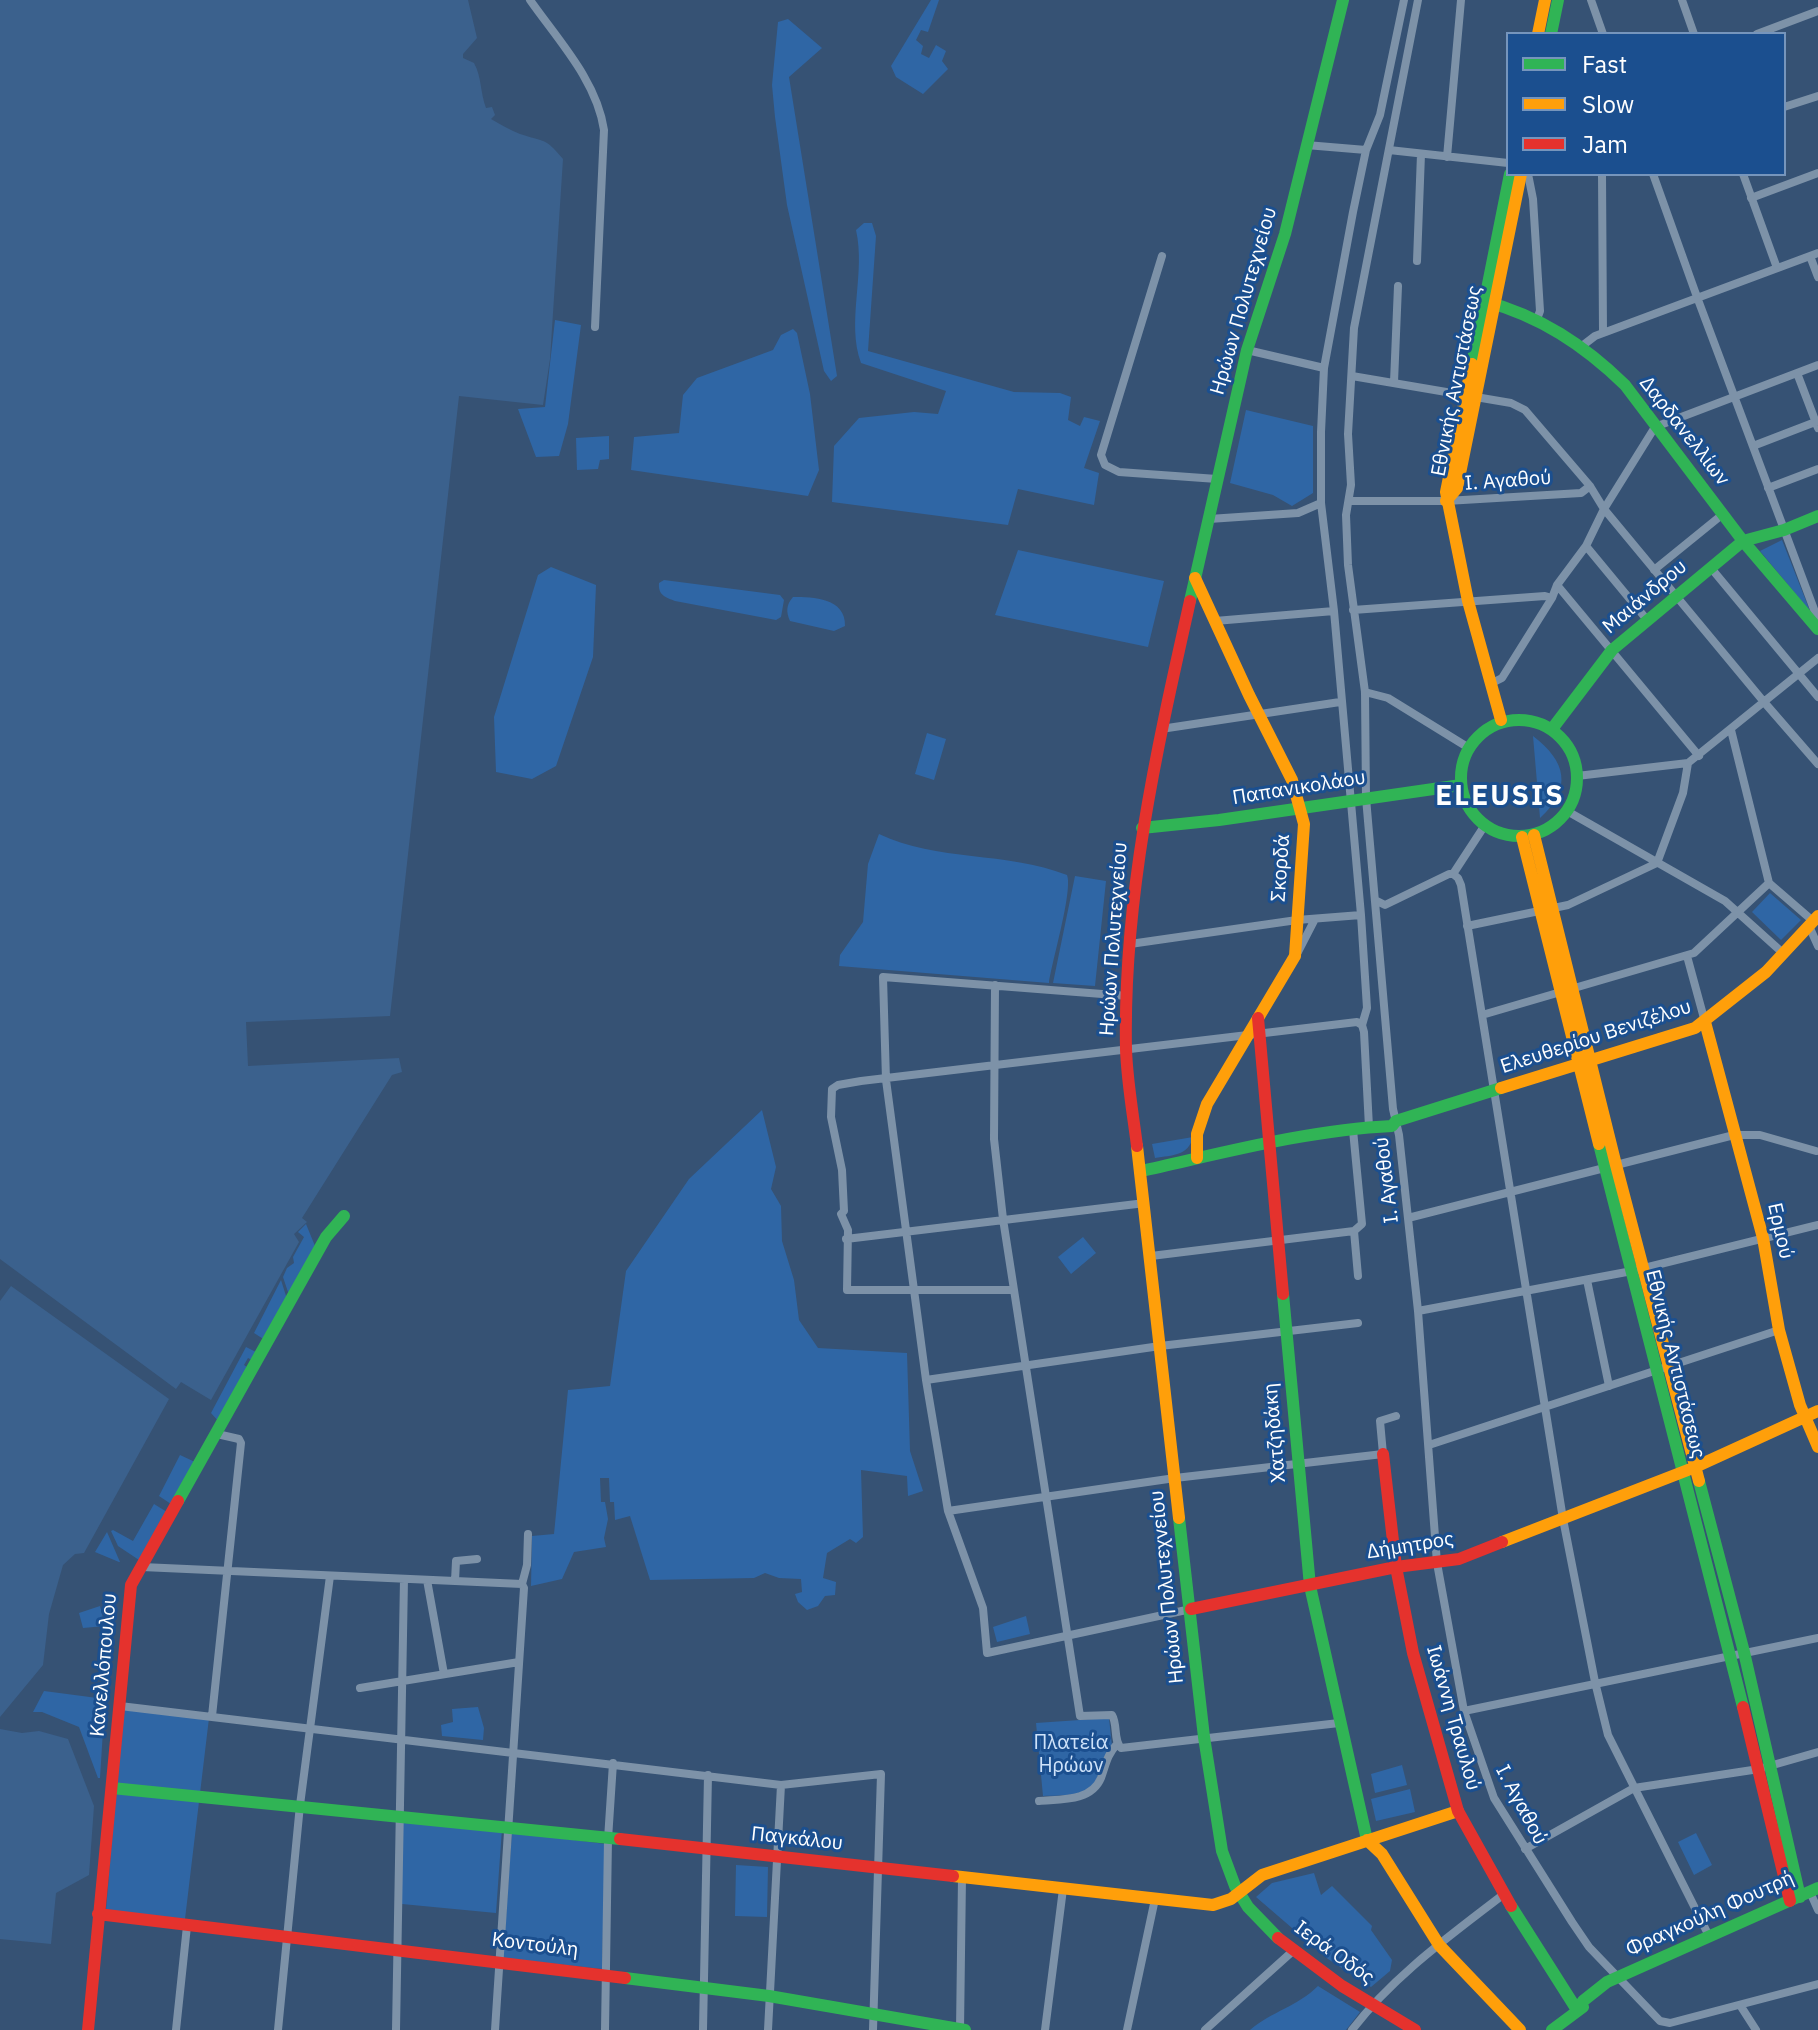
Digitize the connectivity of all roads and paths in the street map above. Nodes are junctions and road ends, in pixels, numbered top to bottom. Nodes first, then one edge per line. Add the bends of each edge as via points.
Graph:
1 (530, 0) edge
2 (1343, 0) edge
3 (1404, 0) edge
4 (1418, 0) edge
5 (1461, 0) edge
6 (1545, 0) edge
7 (1558, 0) edge
8 (1591, 0) edge
9 (1682, 0) edge
10 (1818, 11) edge
11 (1538, 32) edge
12 (1551, 32) edge
13 (1602, 32) edge
14 (1693, 32) edge
15 (1762, 32) edge
16 (1818, 96) edge
17 (1786, 106) edge
18 (1306, 145) junction
19 (1366, 150) junction
20 (1389, 150) junction
21 (1421, 154) junction
22 (1447, 157) junction
23 (1506, 163) edge
24 (1818, 173) edge
25 (1510, 176) edge
26 (1520, 176) edge
27 (1528, 176) edge
28 (1602, 176) edge
29 (1654, 176) edge
30 (1744, 176) edge
31 (1751, 198) junction
32 (1814, 254) edge
33 (1162, 256) dead end
34 (1417, 261) dead end
35 (1777, 268) junction
36 (1818, 277) edge
37 (1398, 286) dead end
38 (1697, 297) junction
39 (1488, 302) junction
40 (1537, 319) junction
41 (595, 327) dead end
42 (1603, 332) junction
43 (1582, 346) junction
44 (1247, 350) junction
45 (1818, 365) edge
46 (1324, 368) junction
47 (1797, 373) junction
48 (1352, 376) junction
49 (1394, 382) junction
50 (1470, 396) junction
51 (1734, 398) junction
52 (1817, 424) edge
53 (1655, 427) junction
54 (1753, 446) junction
55 (1818, 469) edge
56 (1217, 479) junction
57 (1590, 486) junction
58 (1768, 488) junction
59 (1349, 501) junction
60 (1446, 501) junction
61 (1321, 503) junction
62 (1604, 509) junction
63 (1723, 514) junction
64 (1818, 517) edge
65 (1209, 519) junction
66 (1784, 530) junction
67 (1743, 541) junction
68 (1586, 546) junction
69 (1711, 568) junction
70 (1654, 570) junction
71 (1195, 578) junction
72 (1557, 585) junction
73 (1677, 595) junction
74 (1552, 598) junction
75 (1468, 601) junction
76 (1353, 610) junction
77 (1334, 611) junction
78 (1818, 620) edge
79 (1215, 621) junction
80 (1648, 621) junction
81 (1818, 629) edge
82 (1612, 650) junction
83 (1818, 658) edge
84 (1799, 674) junction
85 (1490, 684) junction
86 (1365, 692) junction
87 (1818, 697) edge
88 (1340, 702) junction
89 (1764, 702) junction
90 (1257, 714) junction
91 (1501, 720) junction
92 (1161, 729) junction
93 (1552, 729) junction
94 (1731, 730) junction
95 (1469, 748) junction
96 (1699, 756) junction
97 (1688, 763) junction
98 (1818, 764) edge
99 (1577, 776) junction
100 (1461, 785) junction
101 (1366, 798) junction
102 (1349, 799) junction
103 (1303, 808) junction
104 (1567, 811) junction
105 (1485, 825) junction
106 (1142, 828) junction
107 (1528, 836) junction
108 (1657, 863) junction
109 (1453, 874) junction
110 (1769, 883) junction
111 (1375, 900) junction
112 (1546, 911) junction
113 (1739, 912) junction
114 (1361, 915) junction
115 (1315, 919) junction
116 (1297, 920) junction
117 (1813, 921) edge
118 (1467, 926) junction
119 (1130, 944) junction
120 (1818, 946) edge
121 (1784, 954) junction
122 (1295, 956) junction
123 (1687, 956) junction
124 (995, 985) junction
125 (1567, 990) junction
126 (1128, 996) junction
127 (1482, 1015) junction
128 (1705, 1022) junction
129 (1362, 1025) junction
130 (1253, 1034) junction
131 (1126, 1050) junction
132 (1585, 1063) junction
133 (994, 1066) junction
134 (886, 1080) junction
135 (1493, 1091) junction
136 (1396, 1121) junction
137 (1369, 1127) junction
138 (1353, 1130) junction
139 (1734, 1135) junction
140 (1269, 1143) junction
141 (1817, 1153) edge
142 (1197, 1158) junction
143 (1610, 1167) junction
144 (1141, 1171) junction
145 (1508, 1192) junction
146 (1145, 1203) junction
147 (344, 1216) dead end
148 (1408, 1218) junction
149 (1003, 1219) junction
150 (1818, 1225) edge
151 (906, 1230) junction
152 (1354, 1231) junction
153 (1763, 1238) junction
154 (846, 1239) junction
155 (1279, 1240) junction
156 (1151, 1256) junction
157 (1638, 1270) junction
158 (1358, 1276) dead end
159 (1587, 1280) junction
160 (913, 1290) junction
161 (1014, 1290) junction
162 (1525, 1291) junction
163 (1418, 1311) junction
164 (1358, 1323) dead end
165 (1287, 1330) junction
166 (1779, 1330) junction
167 (1160, 1346) junction
168 (1027, 1365) junction
169 (1662, 1368) junction
170 (926, 1380) junction
171 (1609, 1386) junction
172 (1545, 1407) junction
173 (1818, 1411) edge
174 (1396, 1416) dead end
175 (1805, 1417) junction
176 (217, 1434) junction
177 (1429, 1445) junction
178 (1818, 1447) edge
179 (1383, 1454) junction
180 (1297, 1463) junction
181 (1688, 1470) junction
182 (1175, 1478) junction
183 (1045, 1496) junction
184 (948, 1511) junction
185 (1563, 1519) junction
186 (528, 1534) dead end
187 (477, 1559) dead end
188 (1437, 1563) junction
189 (142, 1567) junction
190 (1396, 1567) junction
191 (228, 1571) junction
192 (330, 1576) junction
193 (404, 1579) junction
194 (427, 1580) junction
195 (455, 1581) junction
196 (522, 1584) junction
197 (1310, 1586) junction
198 (1191, 1609) junction
199 (1066, 1634) junction
200 (1818, 1638) edge
201 (1744, 1652) junction
202 (1729, 1656) junction
203 (519, 1662) junction
204 (444, 1674) junction
205 (400, 1680) junction
206 (1595, 1682) junction
207 (360, 1688) dead end
208 (120, 1706) junction
209 (1464, 1711) junction
210 (212, 1716) junction
211 (1339, 1723) junction
212 (309, 1729) junction
213 (1204, 1737) junction
214 (399, 1738) junction
215 (1117, 1744) junction
216 (514, 1752) junction
217 (1818, 1752) edge
218 (613, 1763) junction
219 (1766, 1768) junction
220 (708, 1775) junction
221 (781, 1785) junction
222 (112, 1788) junction
223 (1634, 1788) junction
224 (1039, 1801) dead end
225 (300, 1805) junction
226 (1458, 1811) junction
227 (398, 1816) junction
228 (508, 1826) junction
229 (608, 1839) junction
230 (1367, 1840) junction
231 (707, 1848) junction
232 (1525, 1849) junction
233 (779, 1858) junction
234 (879, 1867) junction
235 (962, 1877) junction
236 (1063, 1889) junction
237 (1504, 1894) junction
238 (1804, 1894) edge
239 (1240, 1895) junction
240 (1155, 1899) junction
241 (1818, 1910) edge
242 (98, 1914) junction
243 (187, 1926) junction
244 (1709, 1936) junction
245 (286, 1937) junction
246 (1439, 1945) junction
247 (396, 1949) junction
248 (1294, 1950) junction
249 (499, 1961) junction
250 (607, 1974) junction
251 (1618, 1976) junction
252 (1818, 1984) edge
253 (704, 1988) junction
254 (769, 1996) junction
255 (1372, 2004) junction
256 (1740, 2005) junction
257 (1577, 2010) junction
258 (874, 2014) junction
259 (88, 2030) edge
260 (176, 2030) edge
261 (278, 2030) edge
262 (396, 2030) edge
263 (495, 2030) edge
264 (605, 2030) edge
265 (703, 2030) edge
266 (768, 2030) edge
267 (873, 2030) edge
268 (961, 2030) edge
269 (1045, 2030) edge
270 (1127, 2030) edge
271 (1205, 2030) edge
272 (1352, 2030) edge
273 (1415, 2030) edge
274 (1520, 2030) edge
275 (1552, 2030) edge
276 (1756, 2030) edge

1 - 41 street via 586,81 602,115
2 - 18 street, Ηρώων Πολυτεχνείου
3 - 19 street via 1380,115
4 - 20 street
5 - 22 street
6 - 11 street
7 - 12 street
8 - 13 street
9 - 14 street
10 - 15 street
16 - 17 street
18 - 19 street
18 - 44 street, Ηρώων Πολυτεχνείου via 1285,234
19 - 46 street
20 - 21 street
20 - 48 street via 1354,328
21 - 22 street
21 - 34 street
22 - 23 street
24 - 31 street
25 - 39 street, Εθνικής Αντιστάσεως
26 - 39 street, Εθνικής Αντιστάσεως
27 - 40 street
28 - 42 street
29 - 38 street
30 - 31 street
31 - 35 street
32 - 35 street
32 - 36 street
33 - 56 street via 1101,455 1105,465 1119,472
35 - 38 street
37 - 49 street
38 - 42 street
38 - 51 street
39 - 40 street, Δαρδανελλίων
39 - 50 street, Εθνικής Αντιστάσεως
40 - 43 street, Δαρδανελλίων
42 - 43 street
43 - 53 street, Δαρδανελλίων via 1647,410
44 - 46 street
44 - 56 street, Ηρώων Πολυτεχνείου
45 - 47 street
46 - 61 street
47 - 51 street
47 - 52 street
48 - 49 street
48 - 59 street
49 - 50 street
50 - 57 street via 1525,410
50 - 60 street, Εθνικής Αντιστάσεως
51 - 53 street
51 - 54 street
52 - 54 street
53 - 62 street
53 - 63 street, Δαρδανελλίων
54 - 58 street
55 - 58 street
56 - 65 street, Ηρώων Πολυτεχνείου
57 - 60 street, Ι. Αγαθού via 1581,493
57 - 62 street
58 - 66 street
59 - 60 street, Ι. Αγαθού
59 - 76 street, Ι. Αγαθού
60 - 75 street
61 - 65 street via 1298,513
61 - 77 street
62 - 68 street
62 - 70 street
63 - 67 street, Δαρδανελλίων
63 - 70 street
64 - 66 street
65 - 71 street, Ηρώων Πολυτεχνείου
66 - 67 street
66 - 78 street
67 - 69 street, Μαιάνδρου
67 - 81 street, Δαρδανελλίων
68 - 72 street
68 - 80 street
69 - 73 street, Μαιάνδρου
69 - 84 street
70 - 73 street
71 - 79 street, Σκορδά
71 - 92 street, Ηρώων Πολυτεχνείου
72 - 74 street
72 - 82 street
73 - 80 street, Μαιάνδρου
73 - 89 street
74 - 75 street
74 - 85 street via 1502,678
75 - 76 street
75 - 85 street
76 - 86 street, Ι. Αγαθού
77 - 79 street
77 - 88 street
79 - 90 street, Σκορδά
80 - 82 street, Μαιάνδρου
82 - 93 street, Μαιάνδρου
82 - 96 street
83 - 84 street
84 - 87 street
84 - 89 street
85 - 91 street
86 - 95 street via 1388,698
86 - 101 street, Ι. Αγαθού
88 - 90 street
88 - 102 street
89 - 94 street
89 - 98 street
90 - 92 street
90 - 103 street, Σκορδά
91 - 93 street via 1523,719
91 - 95 street
92 - 106 street, Ηρώων Πολυτεχνείου
93 - 99 street via 1568,746
94 - 96 street
94 - 110 street
95 - 100 street
96 - 97 street
97 - 99 street
97 - 108 street via 1683,793
99 - 104 street
100 - 101 street, Παπανικολάου
100 - 105 street via 1466,802
101 - 102 street, Παπανικολάου
101 - 111 street, Ι. Αγαθού
102 - 103 street, Παπανικολάου
102 - 114 street
103 - 106 street, Παπανικολάου
103 - 116 street, Σκορδά
104 - 107 street via 1554,825
104 - 108 street
105 - 107 street via 1507,835
105 - 109 street
106 - 119 street, Ηρώων Πολυτεχνείου
107 - 112 street, Εθνικής Αντιστάσεως
108 - 112 street
108 - 113 street
109 - 111 street via 1385,905
109 - 118 street via 1461,885
110 - 113 street
110 - 117 street
111 - 136 street, Ι. Αγαθού
112 - 118 street
112 - 125 street, Εθνικής Αντιστάσεως
113 - 121 street
113 - 123 street
114 - 115 street
114 - 129 street via 1367,1008
115 - 116 street
115 - 122 street
116 - 119 street
116 - 122 street, Σκορδά
117 - 120 street
117 - 121 street, Ελευθερίου Βενιζέλου
118 - 127 street
119 - 126 street, Ηρώων Πολυτεχνείου
121 - 128 street, Ελευθερίου Βενιζέλου
122 - 130 street, Σκορδά
123 - 125 street
123 - 128 street
124 - 126 street
124 - 133 street
124 - 134 street via 883,977
125 - 127 street
125 - 132 street, Εθνικής Αντιστάσεως
126 - 131 street, Ηρώων Πολυτεχνείου
127 - 135 street
128 - 132 street, Ελευθερίου Βενιζέλου
128 - 139 street, Ερμού
129 - 130 street via 1348,1022
129 - 137 street
130 - 131 street
130 - 140 street, Χατζηδάκη
130 - 142 street, Σκορδά via 1207,1104 1197,1134
131 - 133 street
131 - 144 street, Ηρώων Πολυτεχνείου
132 - 135 street, Ελευθερίου Βενιζέλου
132 - 143 street, Εθνικής Αντιστάσεως
133 - 134 street
133 - 149 street via 994,1139
134 - 151 street
134 - 154 street via 832,1089
135 - 136 street, Ελευθερίου Βενιζέλου
135 - 145 street
136 - 137 street, Ελευθερίου Βενιζέλου via 1392,1126
136 - 148 street, Ι. Αγαθού
137 - 138 street, Ελευθερίου Βενιζέλου
138 - 140 street, Ελευθερίου Βενιζέλου
138 - 152 street via 1362,1224
139 - 141 street via 1760,1135
139 - 143 street
139 - 153 street, Ερμού
140 - 142 street, Ελευθερίου Βενιζέλου
140 - 155 street, Χατζηδάκη
142 - 144 street, Ελευθερίου Βενιζέλου
143 - 145 street
143 - 157 street, Εθνικής Αντιστάσεως
144 - 146 street, Ηρώων Πολυτεχνείου
145 - 148 street
145 - 162 street
146 - 149 street
146 - 156 street, Ηρώων Πολυτεχνείου
147 - 176 street, Κανελλόπουλου via 326,1237
148 - 163 street, Ι. Αγαθού
149 - 151 street
149 - 161 street
150 - 153 street
151 - 154 street
151 - 160 street
152 - 155 street
152 - 158 street
153 - 157 street
153 - 166 street, Ερμού
154 - 160 street via 847,1290
155 - 156 street
155 - 165 street, Χατζηδάκη
156 - 167 street, Ηρώων Πολυτεχνείου
157 - 159 street
157 - 169 street, Εθνικής Αντιστάσεως
159 - 162 street
159 - 171 street
160 - 161 street
160 - 170 street
161 - 168 street
162 - 163 street
162 - 172 street
163 - 177 street, Ι. Αγαθού
164 - 165 street
165 - 167 street
165 - 180 street, Χατζηδάκη
166 - 169 street
166 - 175 street, Ερμού
167 - 168 street
167 - 182 street, Ηρώων Πολυτεχνείου
168 - 170 street
168 - 183 street
169 - 171 street
169 - 181 street, Εθνικής Αντιστάσεως
170 - 184 street
171 - 172 street
172 - 177 street
172 - 185 street
173 - 175 street, Δήμητρος
174 - 179 street via 1380,1421
175 - 178 street, Ερμού
175 - 181 street, Δήμητρος
176 - 189 street, Κανελλόπουλου
176 - 191 street via 241,1443
177 - 188 street, Ι. Αγαθού
179 - 180 street
179 - 190 street, Ιωάννη Τραυλού
180 - 182 street
180 - 197 street, Χατζηδάκη
181 - 185 street, Δήμητρος
181 - 201 street, Εθνικής Αντιστάσεως
181 - 202 street, Εθνικής Αντιστάσεως
182 - 183 street
182 - 198 street, Ηρώων Πολυτεχνείου
183 - 184 street
183 - 199 street
184 - 199 street, Δήμητρος via 983,1608 987,1653
185 - 188 street, Δήμητρος via 1483,1552
185 - 206 street
186 - 196 street
187 - 195 street via 456,1561
188 - 190 street, Δήμητρος
188 - 209 street, Ι. Αγαθού
189 - 191 street
189 - 208 street, Κανελλόπουλου via 131,1585
190 - 197 street, Δήμητρος
190 - 226 street, Ιωάννη Τραυλού via 1413,1653
191 - 192 street
191 - 210 street
192 - 193 street
192 - 212 street
193 - 194 street
193 - 205 street
194 - 195 street
194 - 204 street
195 - 196 street
196 - 203 street
197 - 198 street, Δήμητρος
197 - 211 street, Χατζηδάκη
198 - 199 street, Δήμητρος
198 - 213 street, Ηρώων Πολυτεχνείου
199 - 215 street via 1080,1716 1112,1715
200 - 201 street
201 - 202 street
201 - 219 street, Εθνικής Αντιστάσεως
202 - 206 street
202 - 219 street, Εθνικής Αντιστάσεως
203 - 204 street
203 - 216 street
204 - 205 street
205 - 207 street
205 - 214 street
206 - 209 street
206 - 223 street via 1608,1735
208 - 210 street
208 - 222 street, Κανελλόπουλου
209 - 232 street, Ι. Αγαθού via 1488,1783
210 - 212 street
211 - 213 street
211 - 230 street, Χατζηδάκη
212 - 214 street
212 - 225 street
213 - 215 street via 1121,1748
213 - 239 street, Ηρώων Πολυτεχνείου via 1221,1848
214 - 216 street
214 - 227 street
215 - 224 street via 1106,1756 1100,1781 1083,1796
216 - 218 street
216 - 228 street
217 - 219 street
218 - 220 street
218 - 229 street
219 - 223 street
219 - 238 street, Εθνικής Αντιστάσεως
220 - 221 street
220 - 231 street
221 - 233 street
221 - 234 street via 881,1774
222 - 225 street, Παγκάλου
222 - 242 street, Κανελλόπουλου
223 - 232 street
223 - 244 street
225 - 227 street, Παγκάλου
225 - 245 street
226 - 230 street, Παγκάλου
226 - 237 street, Ιωάννη Τραυλού
227 - 228 street, Παγκάλου
227 - 247 street
228 - 229 street, Παγκάλου
228 - 249 street
229 - 231 street, Παγκάλου
229 - 250 street
230 - 239 street, Παγκάλου via 1262,1875
230 - 246 street via 1382,1854
231 - 233 street, Παγκάλου
231 - 253 street
232 - 251 street, Ι. Αγαθού via 1580,1935
233 - 234 street, Παγκάλου
233 - 254 street
234 - 235 street, Παγκάλου
234 - 258 street
235 - 236 street, Παγκάλου
235 - 268 street
236 - 240 street, Παγκάλου
236 - 269 street
237 - 246 street
237 - 257 street, Ιωάννη Τραυλού
238 - 241 street
238 - 244 street, Φραγκούλη Φουτρή
239 - 240 street, Παγκάλου via 1213,1905
239 - 248 street, Ιερά Οδός
240 - 270 street
242 - 243 street, Κοντούλη
242 - 259 street, Κανελλόπουλου
243 - 245 street, Κοντούλη
243 - 260 street
244 - 251 street, Φραγκούλη Φουτρή
245 - 247 street, Κοντούλη
245 - 261 street
246 - 255 street
246 - 274 street
247 - 249 street, Κοντούλη
247 - 262 street
248 - 255 street, Ιερά Οδός
248 - 271 street
249 - 250 street, Κοντούλη
249 - 263 street
250 - 253 street, Κοντούλη
250 - 264 street
251 - 256 street, Ι. Αγαθού via 1665,2023
251 - 257 street, Φραγκούλη Φουτρή
252 - 256 street
253 - 254 street, Κοντούλη
253 - 265 street
254 - 258 street, Κοντούλη
254 - 266 street
255 - 272 street
255 - 273 street, Ιερά Οδός
256 - 276 street
257 - 275 street, Φραγκούλη Φουτρή
258 - 267 street
258 - 268 street, Κοντούλη

